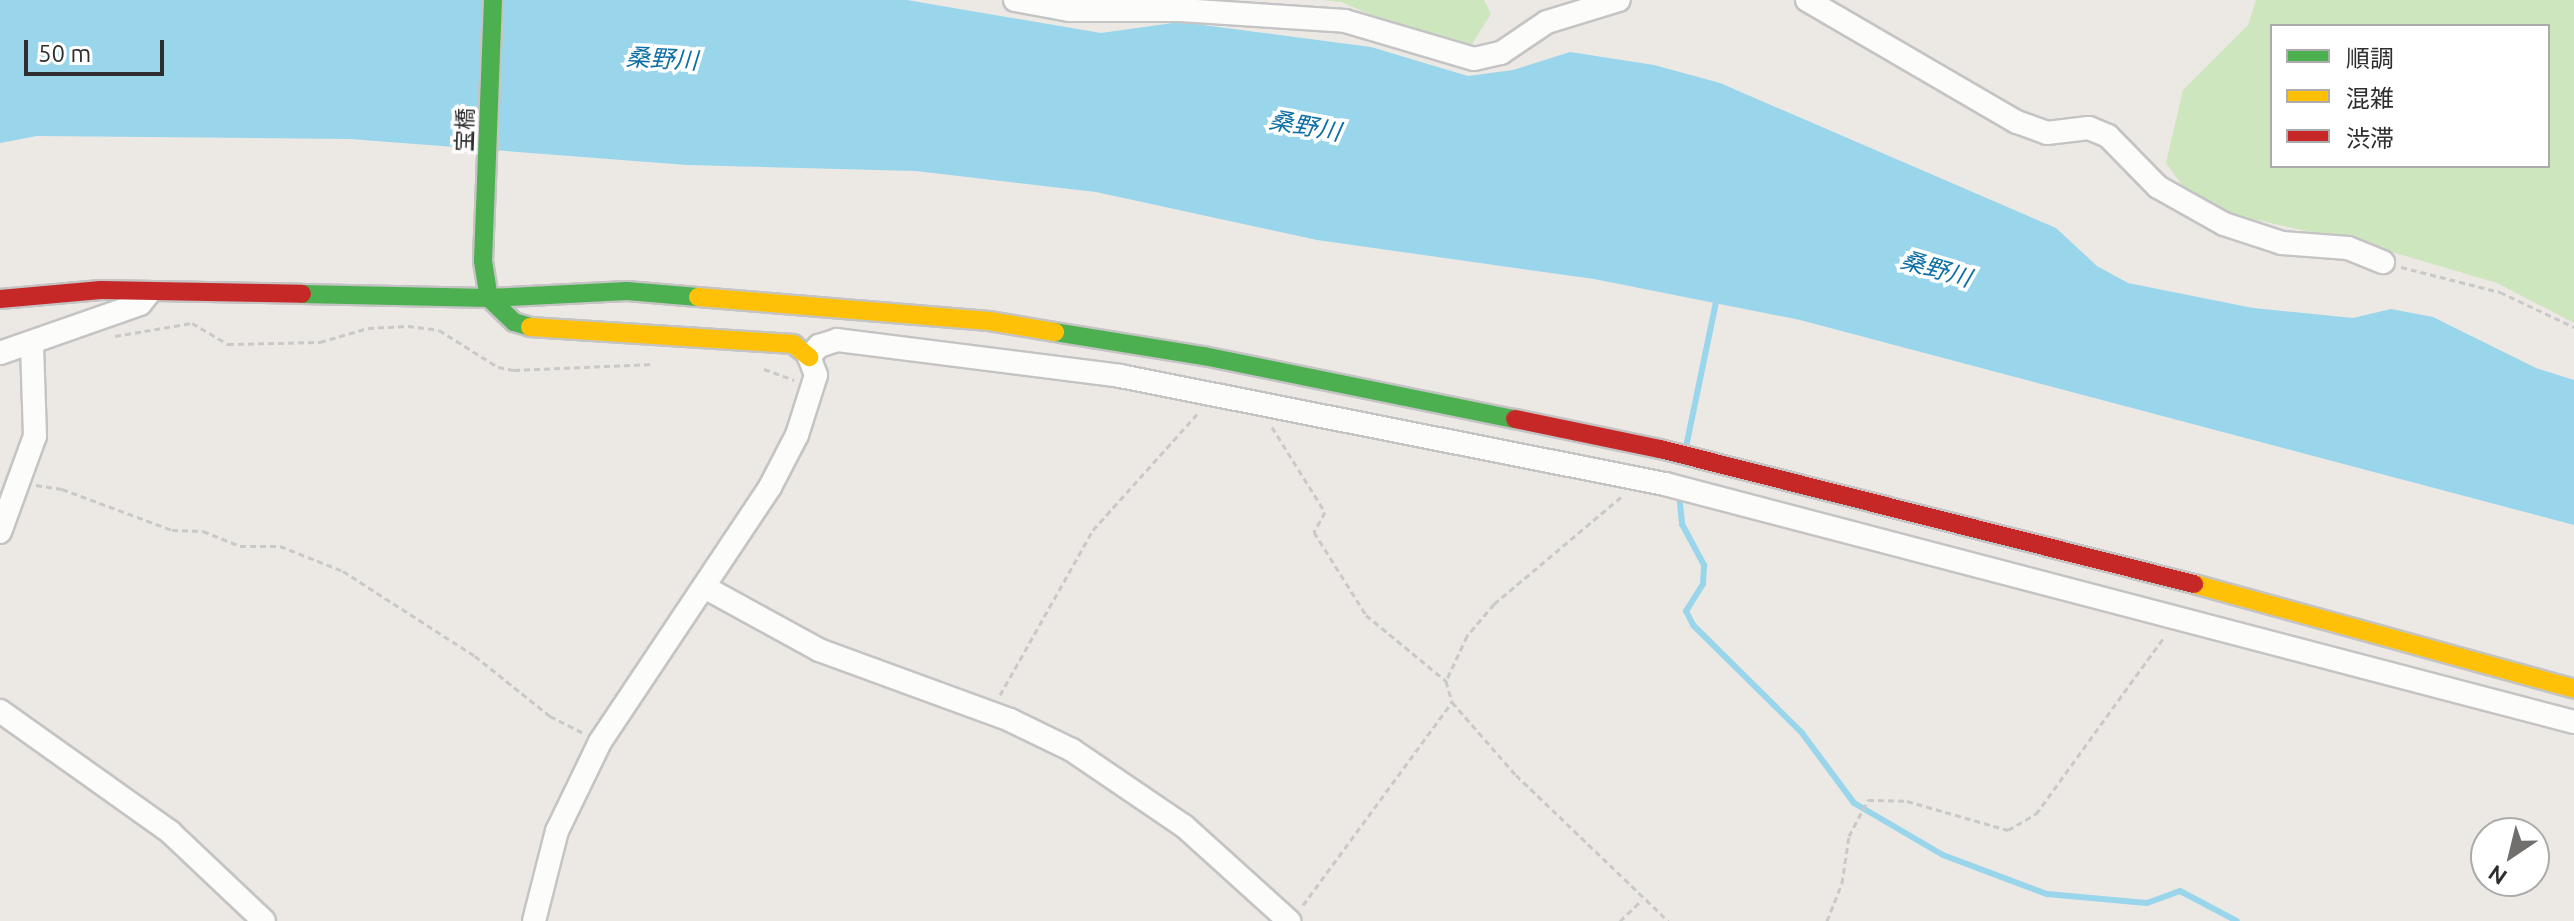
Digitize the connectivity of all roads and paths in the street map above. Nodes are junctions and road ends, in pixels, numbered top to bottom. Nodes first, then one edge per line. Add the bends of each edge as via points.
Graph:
1 (493, 0) edge
2 (1015, 0) edge
3 (1619, 0) edge
4 (1807, 0) edge
5 (2383, 262) joint
6 (149, 293) junction
7 (489, 298) junction
8 (0, 299) edge
9 (2574, 327) edge
10 (105, 338) dead end
11 (32, 345) junction
12 (0, 353) edge
13 (809, 357) junction
14 (666, 364) dead end
15 (760, 367) dead end
16 (813, 386) junction
17 (1215, 394) junction
18 (1257, 403) junction
19 (1633, 477) junction
20 (19, 483) junction
21 (0, 532) edge
22 (704, 587) junction
23 (2171, 615) junction
24 (1446, 681) junction
25 (2574, 689) edge
26 (1452, 702) junction
27 (0, 711) edge
28 (988, 714) junction
29 (2574, 722) edge
30 (600, 742) junction
31 (1642, 900) junction
32 (1293, 918) edge
33 (264, 921) edge
34 (534, 921) edge
35 (1620, 921) edge
36 (1668, 921) edge
37 (1827, 921) edge

1 - 7 street, 宝橋 via 483,261
2 - 3 street via 1069,10 1181,10 1345,21 1474,59 1501,53 1547,22
4 - 5 street via 2017,122 2047,133 2089,128 2108,136 2158,187 2224,224 2282,243 2348,248
5 - 9 path via 2500,292
6 - 7 street
6 - 8 street via 101,290
6 - 11 street via 140,304
7 - 13 street via 514,322 543,332 793,344
7 - 25 street via 627,291 989,321 1204,356 1660,449 2069,550
10 - 14 path via 192,323 228,344 320,342 368,328 408,326 439,330 498,367 514,370
11 - 12 street
11 - 20 street via 35,436
13 - 16 street via 816,375
13 - 17 street via 819,346 837,340 1028,360
15 - 16 path
16 - 22 street via 797,435 770,487
17 - 18 street
17 - 28 path via 1093,530
18 - 19 street
18 - 24 path via 1325,512 1314,532 1366,615
19 - 23 street
19 - 24 path via 1626,493 1494,604 1467,636
20 - 21 street
20 - 30 path via 62,489 172,530 203,531 240,546 280,546 343,571 475,656 550,716
22 - 28 street via 819,650
22 - 30 street
23 - 29 street
23 - 37 path via 2145,666 2036,814 2008,830 1907,801 1868,800 1849,836 1842,883
24 - 26 path
26 - 31 path via 1516,775
26 - 32 path
27 - 33 street via 170,832
28 - 32 street via 1072,750 1128,786
30 - 34 street via 557,831
31 - 35 path
31 - 36 path

